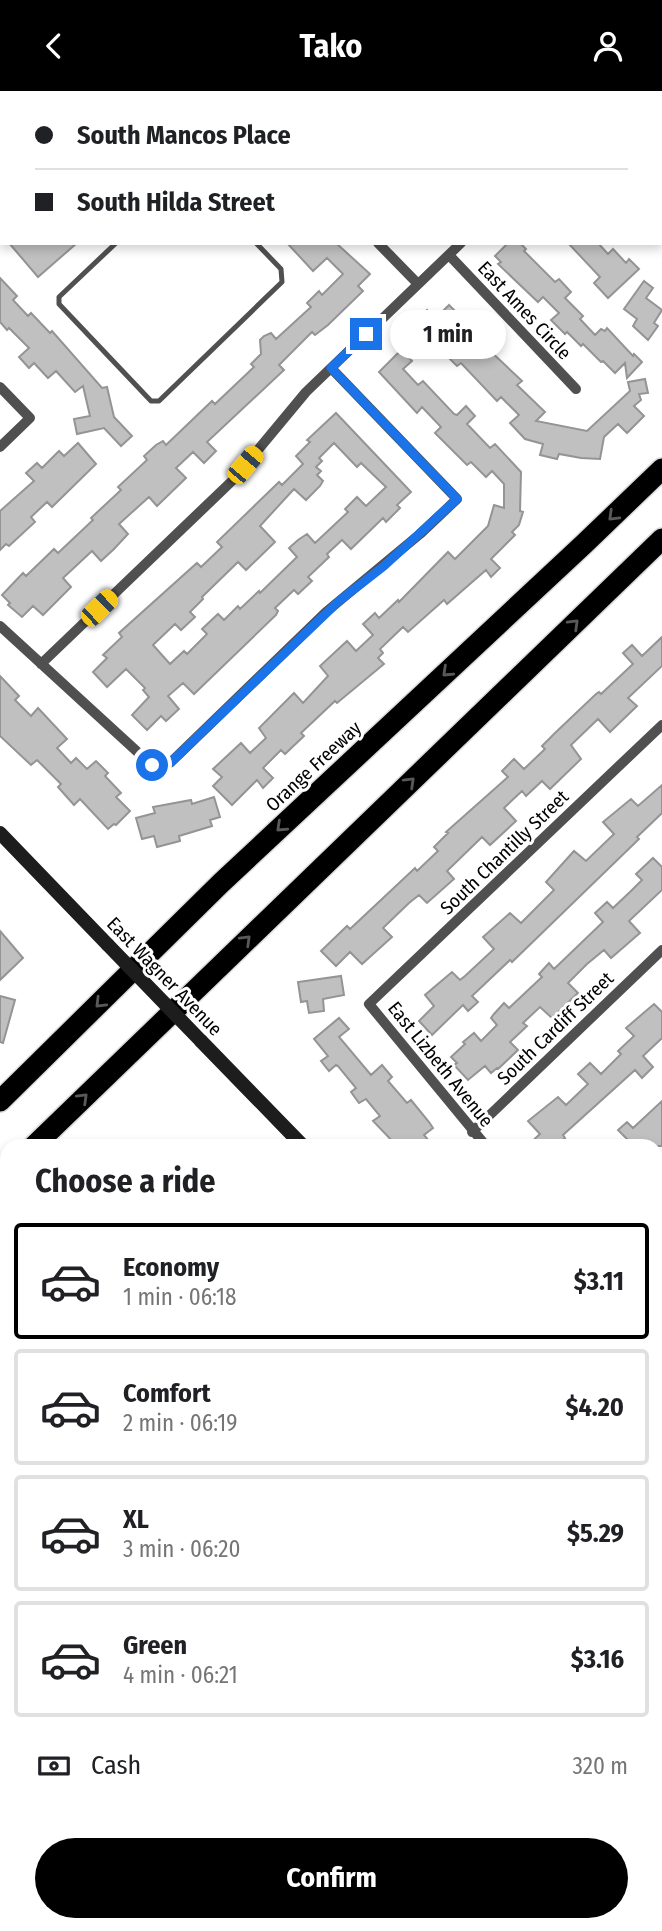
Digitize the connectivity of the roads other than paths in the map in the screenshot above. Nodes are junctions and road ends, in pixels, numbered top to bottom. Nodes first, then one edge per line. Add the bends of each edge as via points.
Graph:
1 (114, 245) edge
2 (258, 245) edge
3 (380, 245) edge
4 (459, 245) edge
5 (449, 255) junction
6 (418, 284) junction
7 (331, 368) junction
8 (0, 387) edge
9 (576, 389) dead end
10 (0, 447) edge
11 (662, 469) edge
12 (662, 539) edge
13 (0, 626) edge
14 (41, 664) junction
15 (662, 725) edge
16 (0, 833) edge
17 (662, 950) edge
18 (369, 1004) joint
19 (0, 1101) edge
20 (472, 1132) junction
21 (41, 1139) edge
22 (296, 1139) edge
23 (479, 1139) edge

1 - 2 lane via 60,297 59,304 151,401 159,401 282,282 281,269
3 - 6 street
4 - 5 street
5 - 6 street
5 - 9 street, East Ames Circle
6 - 7 street
7 - 14 street via 233,480
7 - 14 street via 457,499 351,590 162,768 152,765
8 - 10 street via 30,418
11 -> 19 highway, Orange Freeway via 221,883
21 -> 12 highway
13 - 14 street
15 - 18 street, South Chantilly Street
16 - 22 street, East Wagner Avenue, bridge
17 - 20 street, South Cardiff Street
18 - 20 street, East Lizbeth Avenue
20 - 23 street, East Lizbeth Avenue

